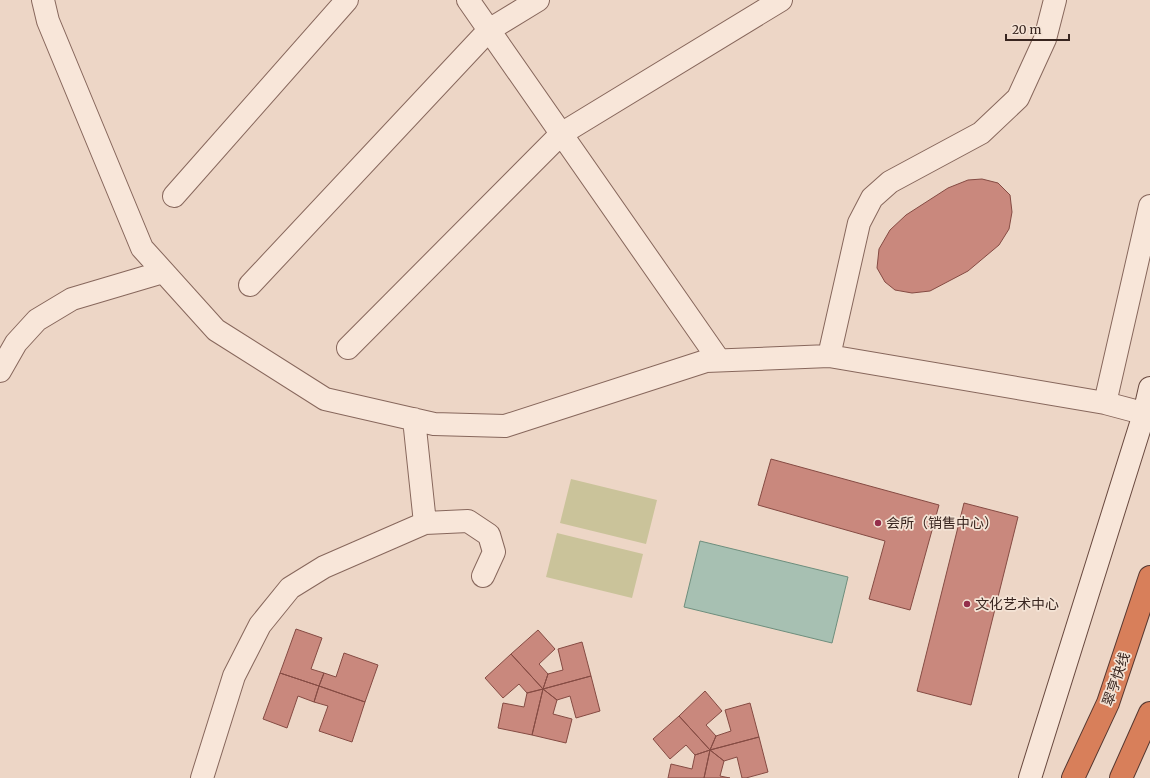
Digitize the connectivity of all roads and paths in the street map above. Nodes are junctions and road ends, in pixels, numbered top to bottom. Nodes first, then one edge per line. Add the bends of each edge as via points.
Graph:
1 (43, 0) edge
2 (347, 0) edge
3 (468, 0) edge
4 (538, 0) edge
5 (781, 0) edge
6 (1055, 0) edge
7 (490, 30) junction
8 (562, 134) junction
9 (174, 196) dead end
10 (1150, 206) edge
11 (164, 272) junction
12 (250, 285) dead end
13 (348, 348) dead end
14 (829, 356) junction
15 (719, 360) junction
16 (0, 371) edge
17 (1150, 388) edge
18 (1105, 403) junction
19 (1147, 415) edge
20 (414, 419) junction
21 (425, 522) junction
22 (483, 576) dead end
23 (1150, 577) edge
24 (1150, 713) edge
25 (202, 778) edge
26 (1030, 778) edge
27 (1073, 778) edge
28 (1121, 778) edge

1 - 11 street via 48,21 142,248
2 - 9 street
3 - 7 street
4 - 7 street
5 - 8 street
6 - 14 street via 1045,39 1018,98 981,133 890,182 872,198 859,223
7 - 8 street
7 - 12 street
8 - 13 street
8 - 15 street
10 - 18 street
11 - 16 street via 72,300 37,320 16,343
11 - 20 street via 216,330 326,399
14 - 15 street
14 - 18 street
15 - 20 street via 706,360 505,426 434,424
17 - 19 street
18 - 19 street
19 - 26 street via 1036,766
20 - 21 street
21 - 22 street via 468,521 489,535 494,552
21 - 25 street via 324,567 290,588 260,625 234,676
23 - 27 highway, 翠亨快线 via 1108,703
24 - 28 highway

